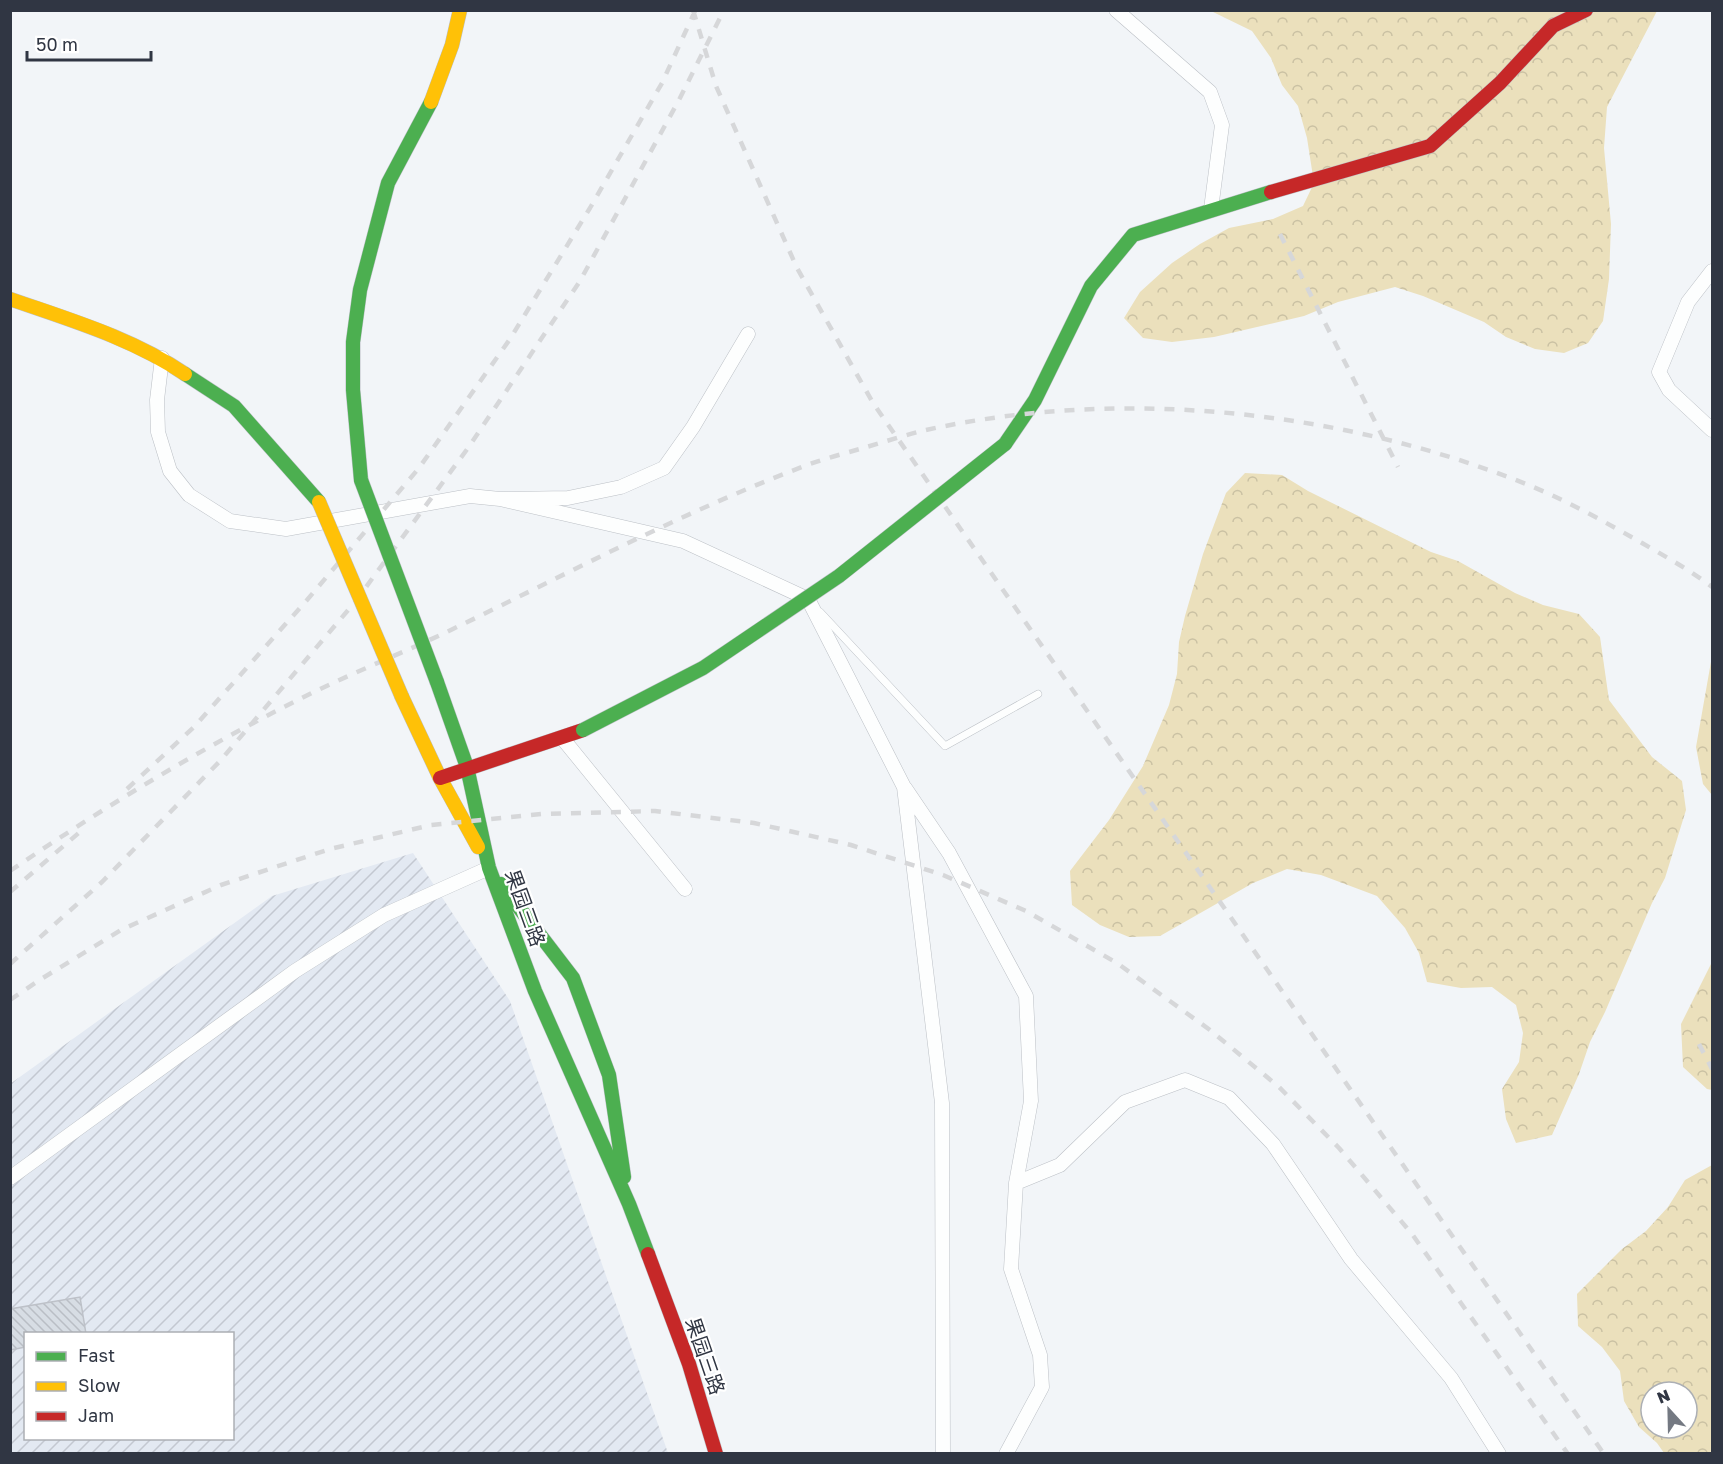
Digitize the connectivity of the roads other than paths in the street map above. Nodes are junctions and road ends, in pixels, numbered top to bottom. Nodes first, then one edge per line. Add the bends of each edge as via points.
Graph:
1 (460, 10) edge
2 (1116, 10) edge
3 (1586, 10) edge
4 (1211, 209) junction
5 (1713, 271) edge
6 (10, 299) edge
7 (748, 334) dead end
8 (162, 358) junction
9 (1713, 430) edge
10 (500, 499) junction
11 (808, 599) junction
12 (1038, 694) dead end
13 (563, 739) junction
14 (467, 767) junction
15 (440, 778) junction
16 (904, 787) junction
17 (489, 868) junction
18 (685, 889) dead end
19 (10, 1178) edge
20 (1016, 1183) junction
21 (629, 1204) junction
22 (716, 1454) edge
23 (943, 1454) edge
24 (1006, 1454) edge
25 (1500, 1454) edge

1 - 14 street, bridge via 436,93 388,183 360,290 353,390 362,480
2 - 4 street via 1210,92 1222,125
3 - 4 street via 1554,26 1500,83 1430,146
4 - 13 street, bridge via 1133,235 1091,286 1035,400 1005,444 839,576 703,668
5 - 9 street via 1688,302 1659,372 1669,390
6 - 8 street via 109,334
7 - 10 street via 664,468 621,487 568,498
8 - 10 street via 158,432 170,471 189,495 230,522 286,529 470,496
8 - 15 street, bridge via 234,406 320,502
10 - 11 street via 682,541
11 - 12 lane via 945,746
11 - 16 street
13 - 14 street
13 - 18 street
14 - 15 street
14 - 17 street
15 - 17 street
16 - 20 street via 949,853 1026,996 1031,1101
16 - 23 street via 942,1103
17 - 19 street via 384,915 295,970
17 - 21 street, 果园三路 via 535,991
17 - 21 street, 果园三路 via 573,978 609,1075
20 - 24 street via 1011,1269 1040,1355 1042,1387
20 - 25 street via 1060,1166 1125,1102 1185,1080 1229,1098 1273,1144 1351,1259 1451,1378
21 - 22 street, 果园三路 via 689,1364

